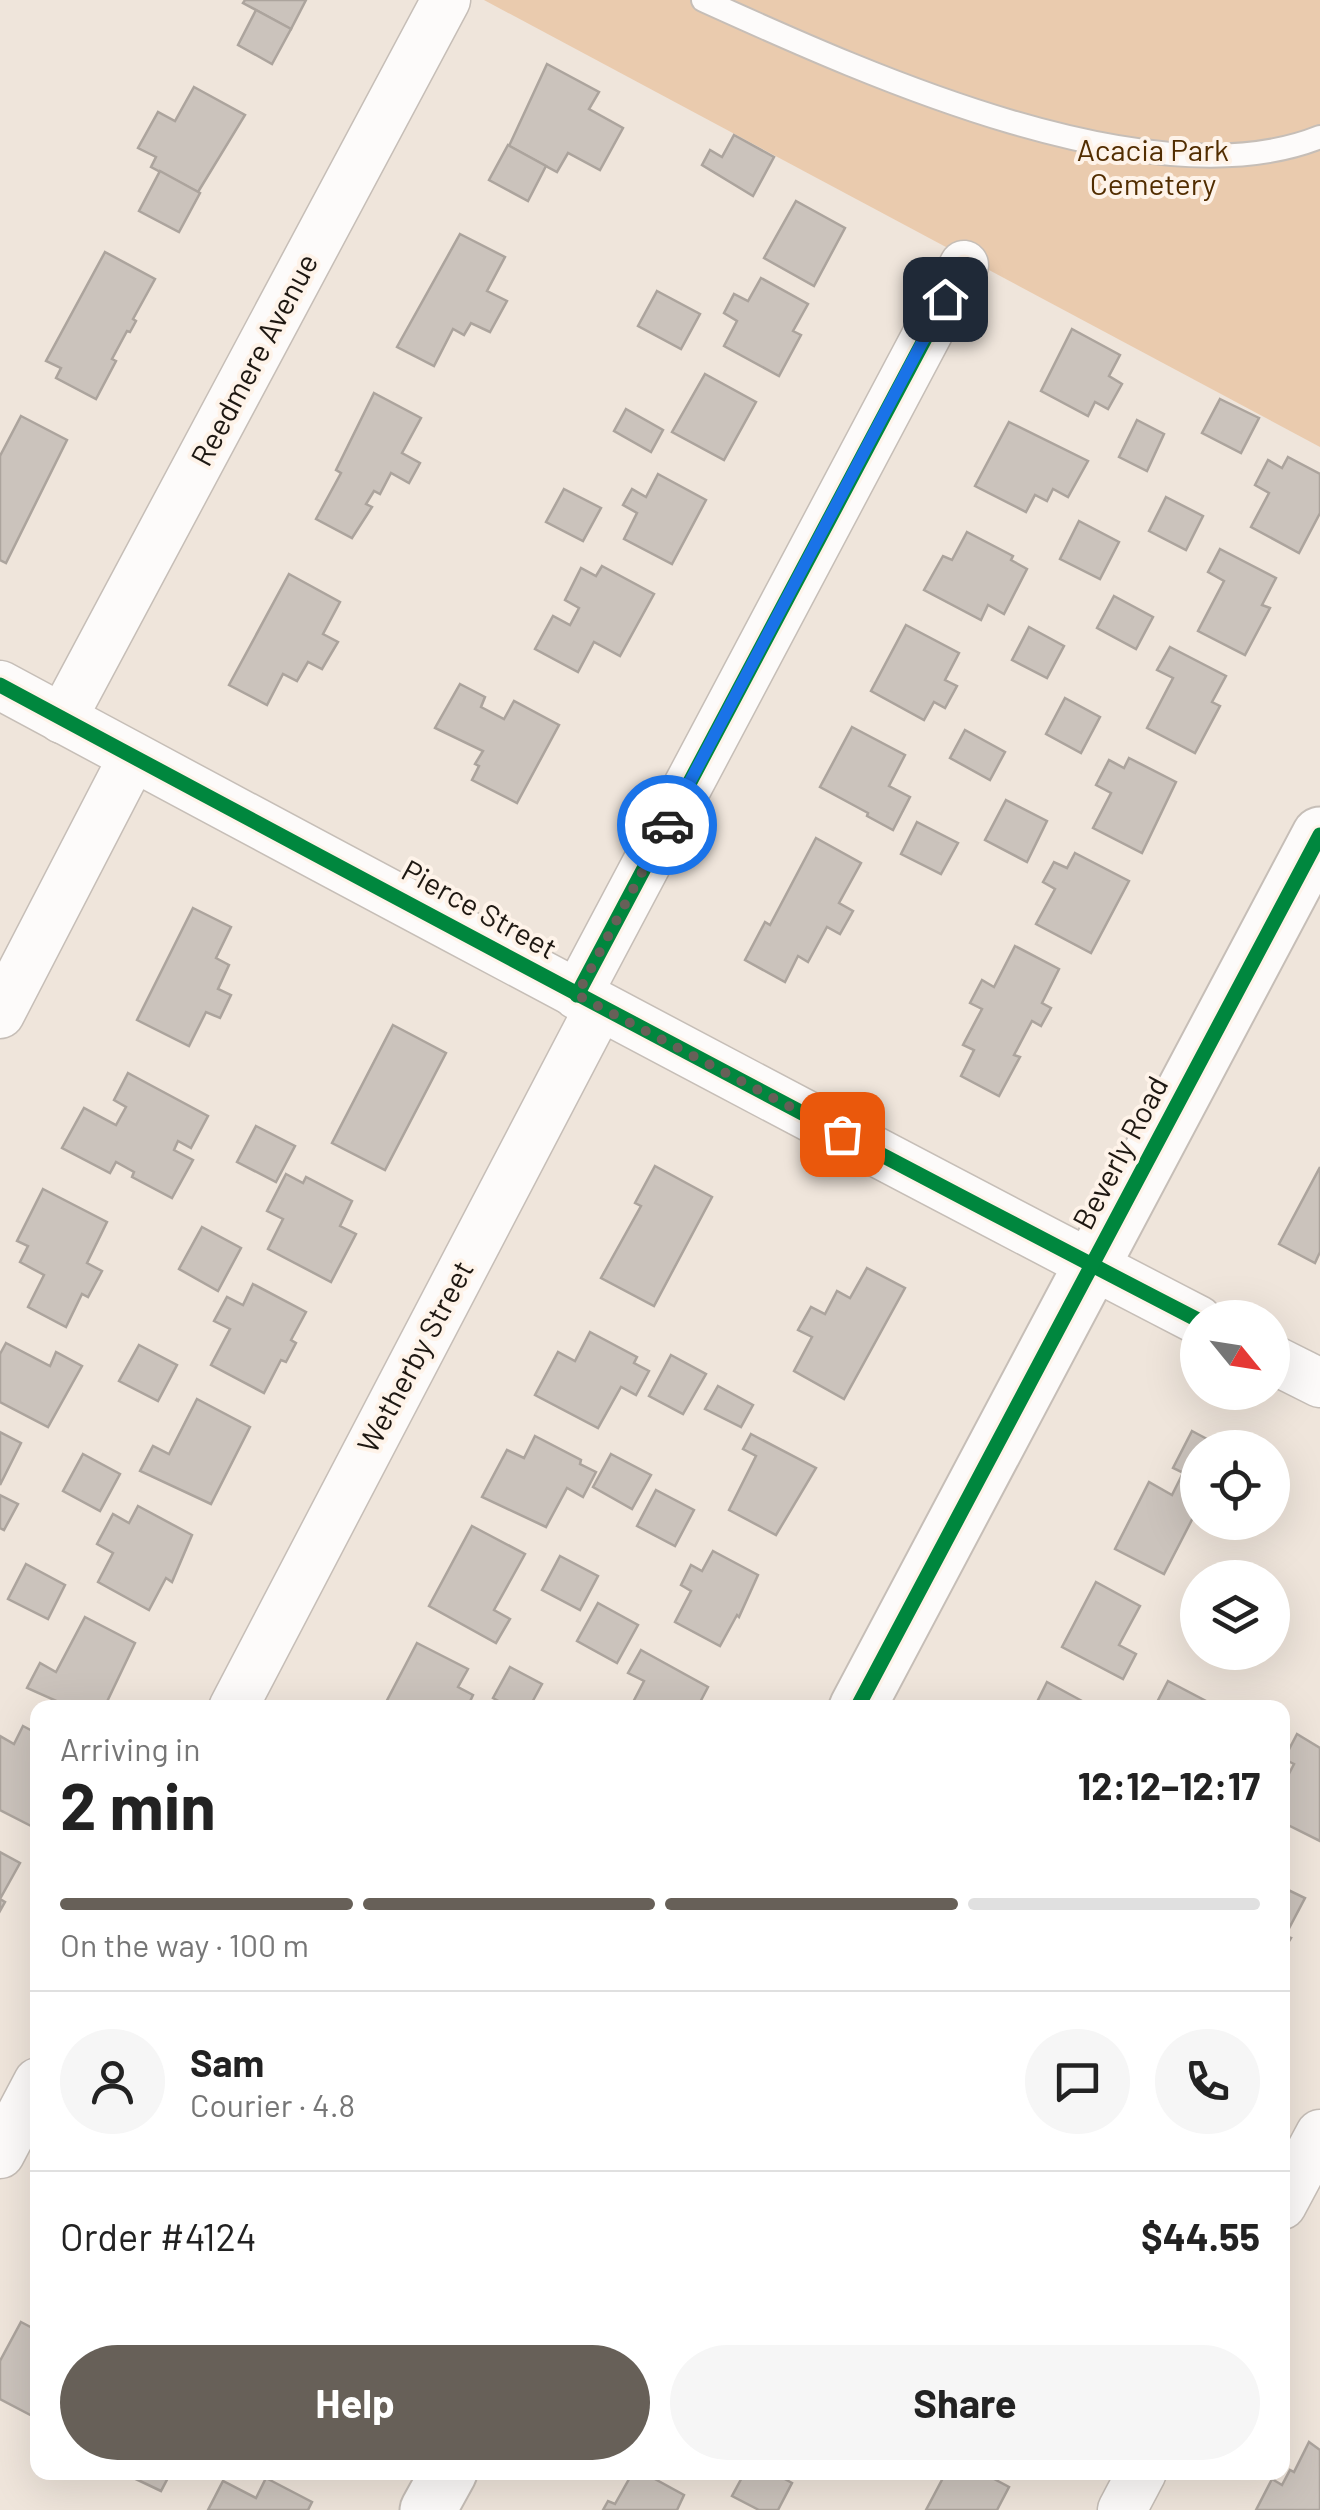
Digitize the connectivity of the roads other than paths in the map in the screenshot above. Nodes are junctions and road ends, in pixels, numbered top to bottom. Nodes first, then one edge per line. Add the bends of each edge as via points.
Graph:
1 (446, 0) edge
2 (703, 0) edge
3 (1320, 138) edge
4 (964, 264) dead end
5 (0, 686) edge
6 (62, 719) junction
7 (133, 756) junction
8 (1320, 835) edge
9 (588, 1001) junction
10 (0, 1014) edge
11 (1093, 1265) junction
12 (1180, 1311) edge
13 (1290, 1368) edge
14 (1320, 1383) edge
15 (237, 1700) edge
16 (861, 1700) edge
17 (30, 2097) edge
18 (1320, 2134) edge
19 (0, 2154) edge
20 (1290, 2190) edge
21 (444, 2480) edge
22 (1138, 2480) edge
23 (428, 2510) edge
24 (1122, 2510) edge

1 - 6 street, Reedmere Avenue
2 - 3 lane via 964,110 1092,141 1190,157 1289,150
4 - 9 street, Wetherby Street
5 - 6 street, Pierce Street
6 - 7 street, Pierce Street
7 - 9 street, Pierce Street
7 - 10 street
8 - 11 street, Beverly Road
9 - 11 street, Pierce Street
9 - 15 street, Wetherby Street
11 - 12 street, Pierce Street
11 - 16 street, Beverly Road
13 - 14 street
17 - 19 street
18 - 20 street
21 - 23 street
22 - 24 street

